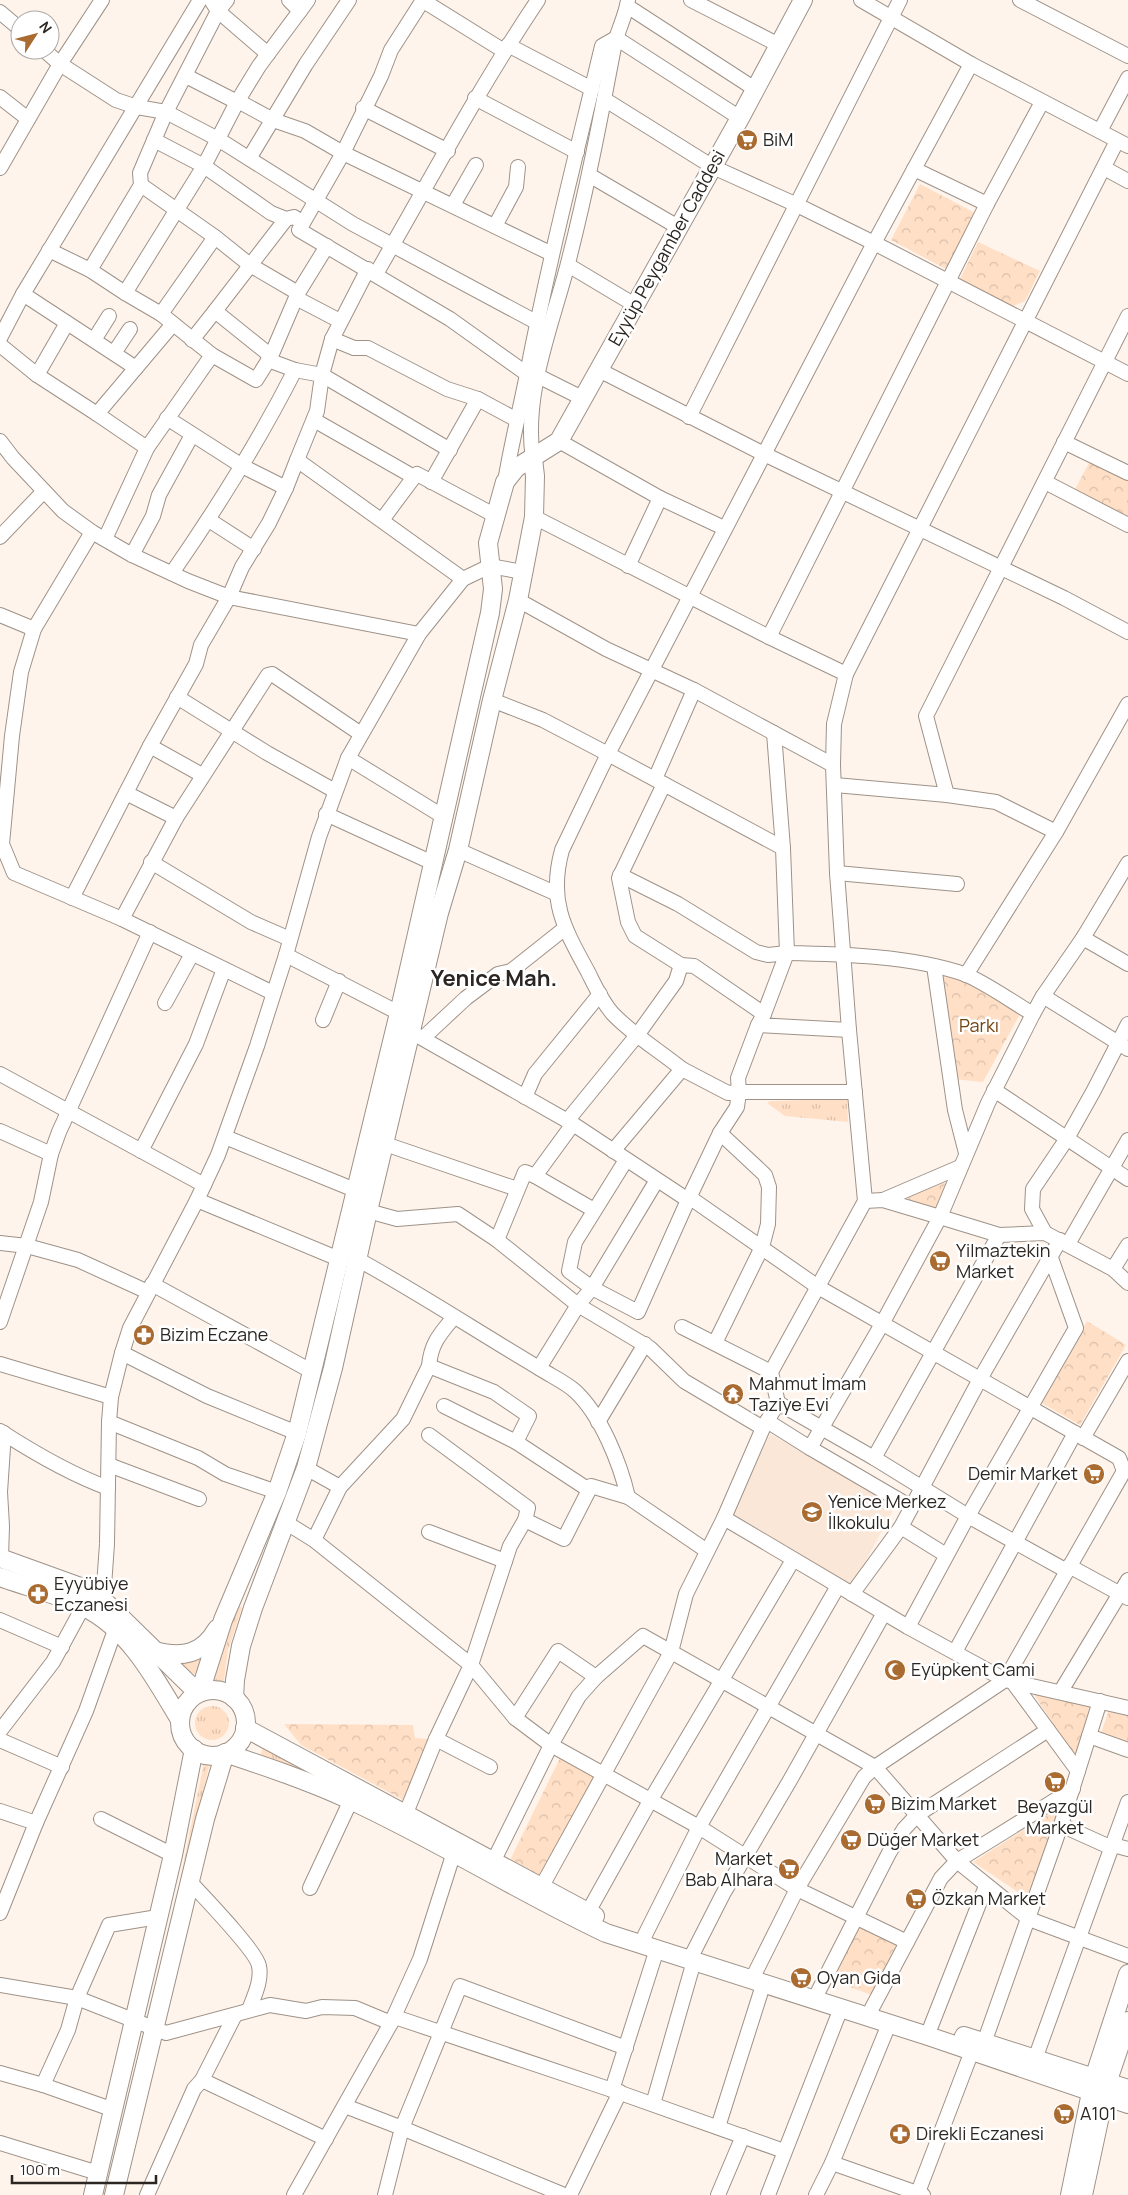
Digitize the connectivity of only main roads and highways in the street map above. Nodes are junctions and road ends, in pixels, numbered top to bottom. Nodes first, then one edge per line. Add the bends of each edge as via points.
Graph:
1 (803, 0) edge
2 (533, 459) junction
3 (0, 1558) edge
4 (0, 1577) edge
5 (223, 1620) junction
6 (154, 1651) junction
7 (199, 1693) junction
8 (234, 1698) junction
9 (180, 1720) junction
10 (245, 1728) junction
11 (194, 1749) junction
12 (225, 1753) junction
13 (693, 1957) junction
14 (1128, 1974) edge
15 (759, 1978) junction
16 (1128, 2020) edge
17 (978, 2047) junction
18 (1099, 2087) junction
19 (1128, 2089) edge
20 (1128, 2104) edge
21 (93, 2195) edge
22 (114, 2195) edge
23 (1070, 2195) edge
24 (1083, 2195) edge

1 - 2 main road, Eyyüp Peygamber Caddesi via 584,399 558,441
2 - 5 main road, Eyyüp Peygamber Caddesi via 516,468 505,482 488,543 493,589 490,613 399,1013 297,1433 277,1492
2 - 8 main road via 534,517 518,600 458,850 439,914 417,1035 385,1144 333,1368 306,1468 248,1623
3 - 6 main road via 83,1588 102,1600
4 - 9 main road via 83,1607 101,1618 138,1654
5 - 6 main road via 212,1638 196,1651 169,1655
5 - 7 main road
6 - 7 main road
7 - 8 main road via 218,1690
7 - 9 main road via 185,1704
8 - 10 main road via 244,1714
9 - 11 main road via 184,1740
10 - 12 main road via 238,1743
10 - 13 main road via 588,1912
11 - 12 main road via 213,1755
11 - 21 main road via 173,1855
12 - 13 main road via 351,1800 606,1933
12 - 22 main road via 205,1819
13 - 15 main road
14 - 18 main road
15 - 17 main road via 889,2024
15 - 17 main road via 931,2026
16 - 18 main road
17 - 18 main road
17 - 18 main road via 1035,2059
18 - 19 main road
18 - 20 main road
18 - 23 main road
18 - 24 main road

